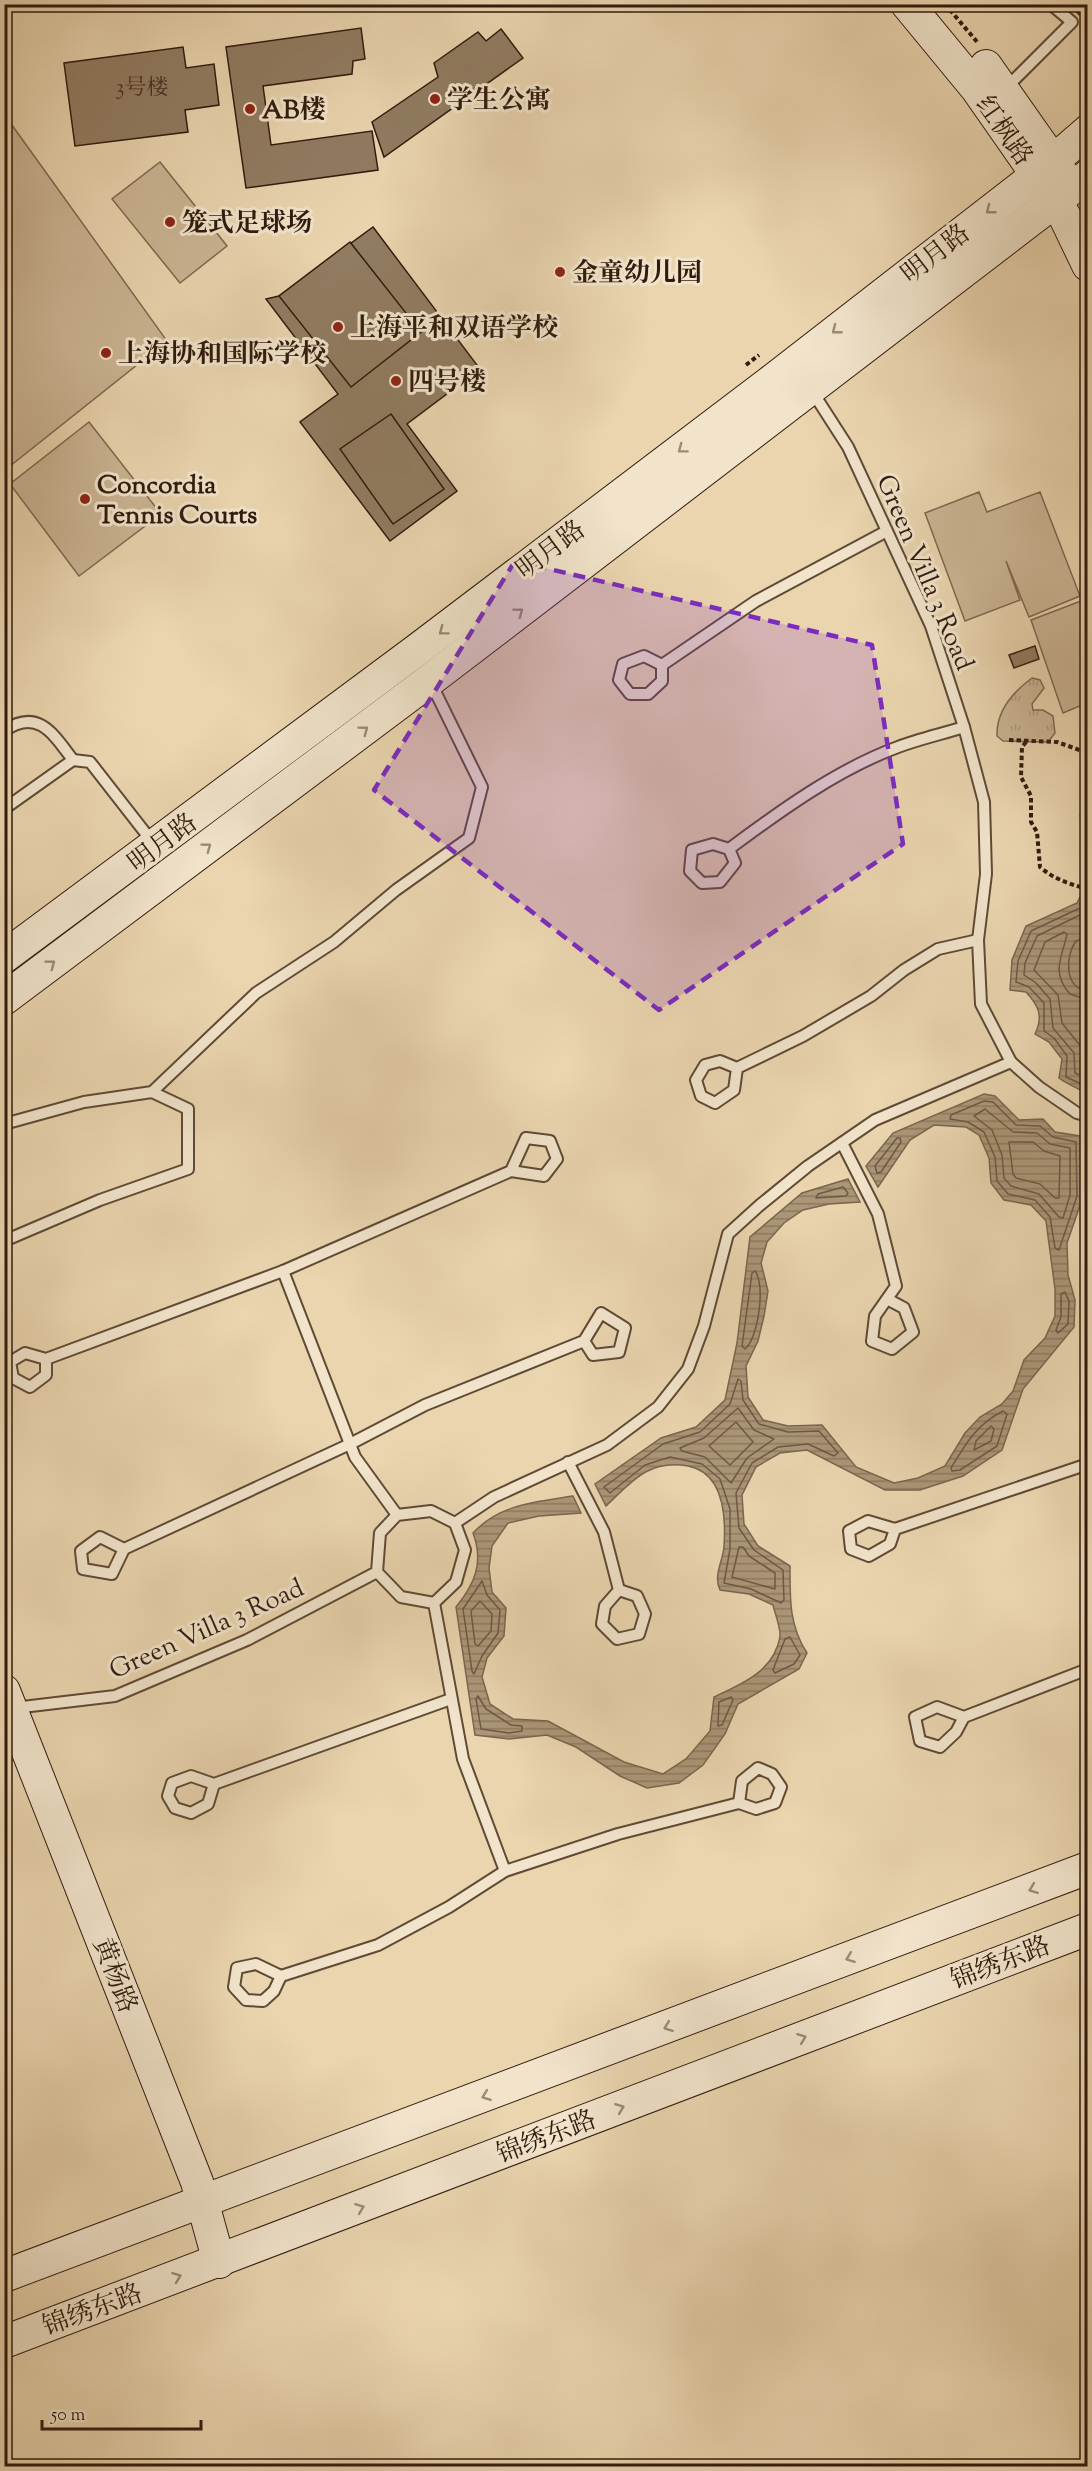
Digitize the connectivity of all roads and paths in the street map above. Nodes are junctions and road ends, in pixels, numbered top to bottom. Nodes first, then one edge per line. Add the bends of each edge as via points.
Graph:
1 (907, 4) edge
2 (932, 4) edge
3 (1054, 7) dead end
4 (1004, 90) junction
5 (1088, 130) edge
6 (1046, 168) junction
7 (1071, 189) edge
8 (1088, 222) edge
9 (1088, 265) edge
10 (810, 389) junction
11 (885, 532) junction
12 (662, 665) dead end
13 (430, 680) junction
14 (964, 727) junction
15 (4, 731) edge
16 (1009, 740) dead end
17 (1026, 742) junction
18 (1088, 753) edge
19 (73, 760) junction
20 (4, 809) edge
21 (156, 846) junction
22 (729, 849) junction
23 (1084, 888) dead end
24 (978, 940) junction
25 (4, 957) edge
26 (4, 999) edge
27 (1011, 1062) junction
28 (737, 1068) dead end
29 (152, 1092) junction
30 (1088, 1116) edge
31 (4, 1124) edge
32 (842, 1143) junction
33 (511, 1171) junction
34 (4, 1241) edge
35 (283, 1271) junction
36 (887, 1299) junction
37 (584, 1341) dead end
38 (46, 1359) dead end
39 (350, 1444) junction
40 (568, 1462) junction
41 (1088, 1464) edge
42 (397, 1515) junction
43 (455, 1523) junction
44 (895, 1529) dead end
45 (124, 1549) dead end
46 (377, 1572) junction
47 (619, 1590) junction
48 (434, 1603) junction
49 (1088, 1669) edge
50 (451, 1699) junction
51 (8, 1700) edge
52 (964, 1717) junction
53 (214, 1784) dead end
54 (739, 1803) dead end
55 (1088, 1868) edge
56 (506, 1871) junction
57 (1088, 1929) edge
58 (281, 1976) junction
59 (204, 2202) junction
60 (219, 2262) junction
61 (4, 2276) edge
62 (4, 2342) edge

1 - 6 street, 红枫路
2 - 4 street, 红枫路
3 - 4 lane via 1072,22
4 - 6 street, 红枫路
5 - 6 street, 明月路
6 - 7 street, 红枫路
6 -> 21 street, 明月路
7 - 8 street, 红枫路
7 - 9 street, 红枫路
7 - 10 street, 明月路
10 - 11 lane, Green Villa 3 Road via 848,447
13 -> 10 street, 明月路
11 - 12 lane via 756,601
11 - 14 lane, Green Villa 3 Road via 931,626
26 -> 13 street, 明月路
13 - 29 lane via 482,787 469,838 396,890 334,942 256,993
14 - 22 lane via 896,747 843,774 791,803
14 - 24 lane, Green Villa 3 Road via 984,802 986,874
15 - 19 lane via 15,724 48,727
16 - 17 path
17 - 18 path via 1057,741
17 - 23 path via 1022,747 1021,777 1031,796 1031,822 1037,832 1040,867 1051,876
19 - 20 lane
19 - 21 lane via 90,762
21 - 25 street, 明月路
22 - 22 lane via 713,844 692,850 690,871 702,883 720,882 735,863
24 - 27 lane, Green Villa 3 Road via 981,1004
24 - 28 lane via 938,949 871,996
27 - 30 lane, Green Villa 3 Road via 1039,1087 1077,1113
27 - 32 lane via 875,1120
29 - 31 lane via 84,1102
29 - 34 lane via 188,1109 188,1169 100,1200
32 - 36 lane via 878,1214 896,1286
32 - 40 lane via 768,1198 728,1234 704,1326 688,1369 658,1407 607,1445
33 - 33 lane via 526,1138 550,1141 557,1159 544,1176
33 - 35 lane
35 - 38 lane
35 - 39 lane
36 - 36 lane via 875,1316 872,1341 892,1348 913,1332 904,1308
37 - 39 lane via 425,1405
39 - 42 lane via 355,1457
39 - 45 lane
40 - 43 lane via 494,1497
40 - 47 lane via 604,1532
41 - 44 lane
42 - 43 lane via 431,1511
42 - 46 lane via 380,1533
43 - 48 lane via 465,1550 456,1582
46 - 48 lane via 400,1598
46 - 51 lane, Green Villa 3 Road via 248,1640 115,1696
47 - 47 lane via 605,1606 602,1624 617,1639 639,1634 645,1614 637,1596
48 - 50 lane
49 - 52 lane
50 - 53 lane
50 - 56 lane via 464,1760
51 - 59 street, 黄杨路
52 - 52 lane via 937,1707 915,1717 920,1741 940,1747 956,1732
54 - 56 lane via 618,1834
55 -> 59 street
56 - 58 lane via 378,1945
60 -> 57 street, 锦绣东路
58 - 58 lane via 256,1964 237,1968 234,1987 246,2000 263,2001 274,1992
59 - 60 street, 黄杨路
59 - 61 street
62 -> 60 street, 锦绣东路

